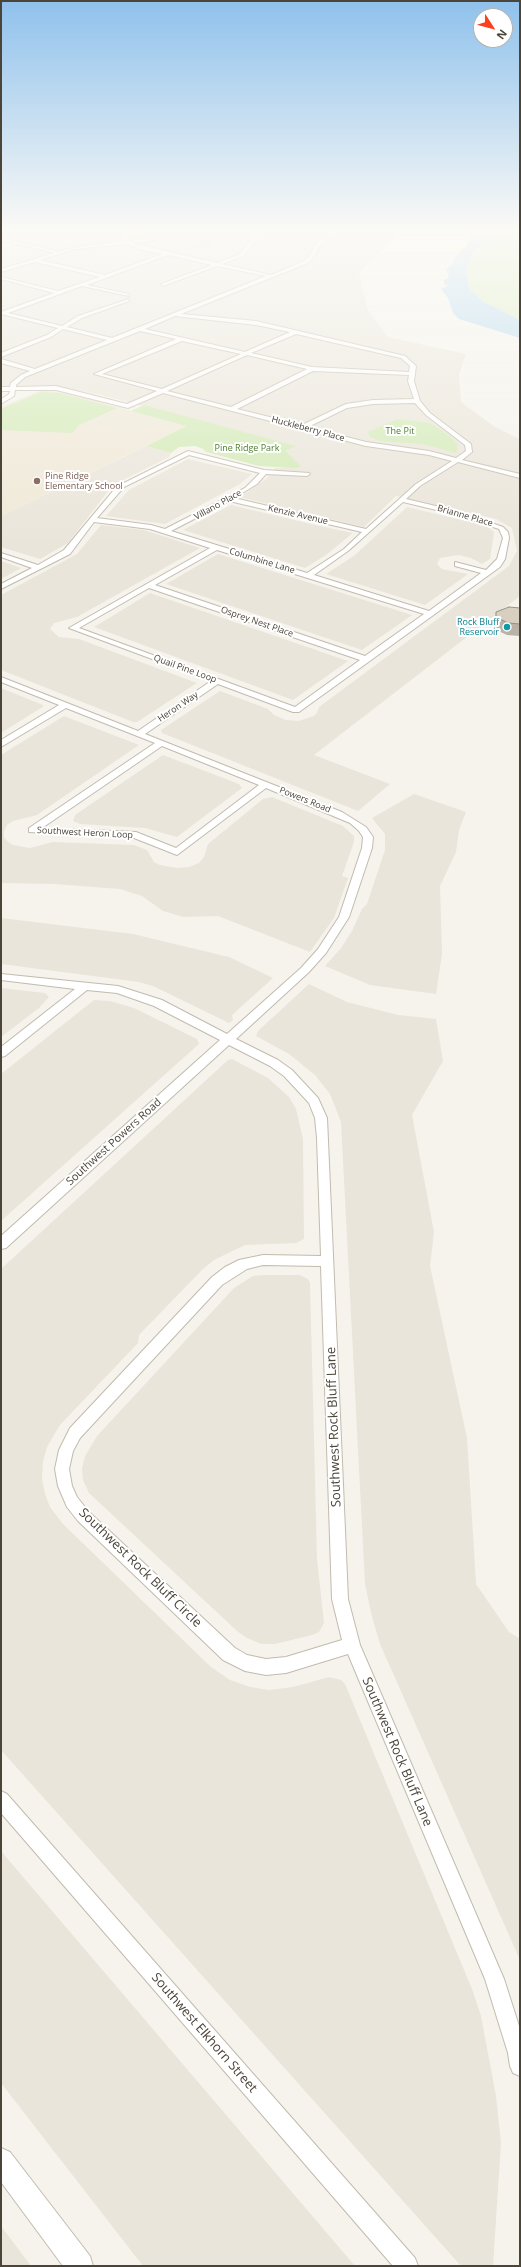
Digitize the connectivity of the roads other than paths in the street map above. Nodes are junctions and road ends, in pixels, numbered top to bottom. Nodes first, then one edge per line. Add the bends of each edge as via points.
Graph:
1 (49, 335) edge
2 (90, 335) edge
3 (125, 335) edge
4 (163, 335) edge
5 (289, 335) edge
6 (307, 335) edge
7 (181, 339) junction
8 (112, 340) junction
9 (244, 354) junction
10 (1, 355) edge
11 (1, 361) edge
12 (312, 369) junction
13 (36, 370) junction
14 (413, 374) junction
15 (12, 388) junction
16 (1, 389) edge
17 (163, 391) junction
18 (417, 401) junction
19 (1, 402) edge
20 (231, 409) junction
21 (303, 427) junction
22 (458, 460) junction
23 (264, 472) junction
24 (308, 474) dead end
25 (520, 476) edge
26 (229, 498) junction
27 (401, 500) junction
28 (93, 520) junction
29 (166, 531) junction
30 (367, 531) junction
31 (216, 547) junction
32 (1, 555) edge
33 (458, 564) dead end
34 (38, 567) junction
35 (486, 572) junction
36 (310, 575) junction
37 (148, 585) junction
38 (1, 587) edge
39 (429, 613) junction
40 (366, 659) junction
41 (1, 679) edge
42 (217, 681) junction
43 (65, 705) junction
44 (139, 734) junction
45 (161, 742) junction
46 (1, 744) edge
47 (266, 784) junction
48 (1, 977) edge
49 (85, 986) junction
50 (228, 1039) junction
51 (1, 1053) edge
52 (1, 1244) edge
53 (327, 1261) junction
54 (352, 1645) junction
55 (1, 1800) edge
56 (520, 2066) edge
57 (1, 2161) edge
58 (80, 2266) edge
59 (406, 2266) edge

1 - 10 street
2 - 8 street
3 - 8 street
4 - 7 street
5 - 9 street
6 - 14 street via 396,355 411,363
7 - 9 street
7 - 17 street, Huckleberry Place via 97,374
8 - 13 street
9 - 12 street
9 - 17 street
11 - 13 street
12 - 14 street
12 - 20 street
13 - 15 street via 16,380
14 - 18 street via 412,390
15 - 16 street
15 - 17 street via 56,388 128,406
15 - 19 street via 12,395
17 - 20 street, Huckleberry Place
18 - 21 street via 373,402 346,406
18 - 22 street via 428,414 468,444 469,452
20 - 21 street, Huckleberry Place
21 - 22 street, Huckleberry Place via 366,444 418,450
22 - 25 street, Huckleberry Place
22 - 27 street
23 - 24 street
23 - 26 street, Villano Place via 255,483
23 - 28 street via 188,453 122,486
26 - 29 street, Villano Place
26 - 30 street, Kenzie Avenue
27 - 30 street
27 - 35 street, Brianne Place via 455,512 501,528 506,538 501,559
28 - 29 street, Columbine Lane via 140,524
28 - 34 street via 71,548
29 - 31 street, Columbine Lane
30 - 36 street via 346,550
31 - 36 street, Columbine Lane
31 - 37 street, Quail Pine Loop
32 - 34 street
33 - 35 street
34 - 38 street
35 - 39 street, Brianne Place
36 - 39 street, Columbine Lane
37 - 40 street, Osprey Nest Place
37 - 42 street, Quail Pine Loop via 73,628
39 - 40 street, Quail Pine Loop
40 - 42 street, Quail Pine Loop via 296,710
41 - 43 street, Powers Road
42 - 44 street, Heron Way
43 - 44 street, Powers Road
43 - 46 street
44 - 45 street, Powers Road
45 - 47 street, Powers Road
45 - 47 street, Southwest Heron Loop via 32,830 136,836 177,852
47 - 50 street, Powers Road via 353,821 363,829 368,838 368,848 344,917 327,945 304,970
48 - 49 street, Southwest Rock Bluff Lane
49 - 50 street, Southwest Rock Bluff Lane via 118,990 158,1003
49 - 51 street
50 - 52 street, Southwest Powers Road
50 - 53 street, Southwest Rock Bluff Lane via 288,1073 303,1087 318,1112 323,1138
53 - 54 street, Southwest Rock Bluff Lane via 340,1599
53 - 54 street, Southwest Rock Bluff Circle via 263,1260 244,1264 230,1271 75,1433 66,1450 62,1469 65,1486 72,1502 84,1516 229,1654 245,1663 266,1667 286,1665
54 - 56 street, Southwest Rock Bluff Lane via 494,1979
55 - 59 street, Southwest Elkhorn Street
57 - 58 street

